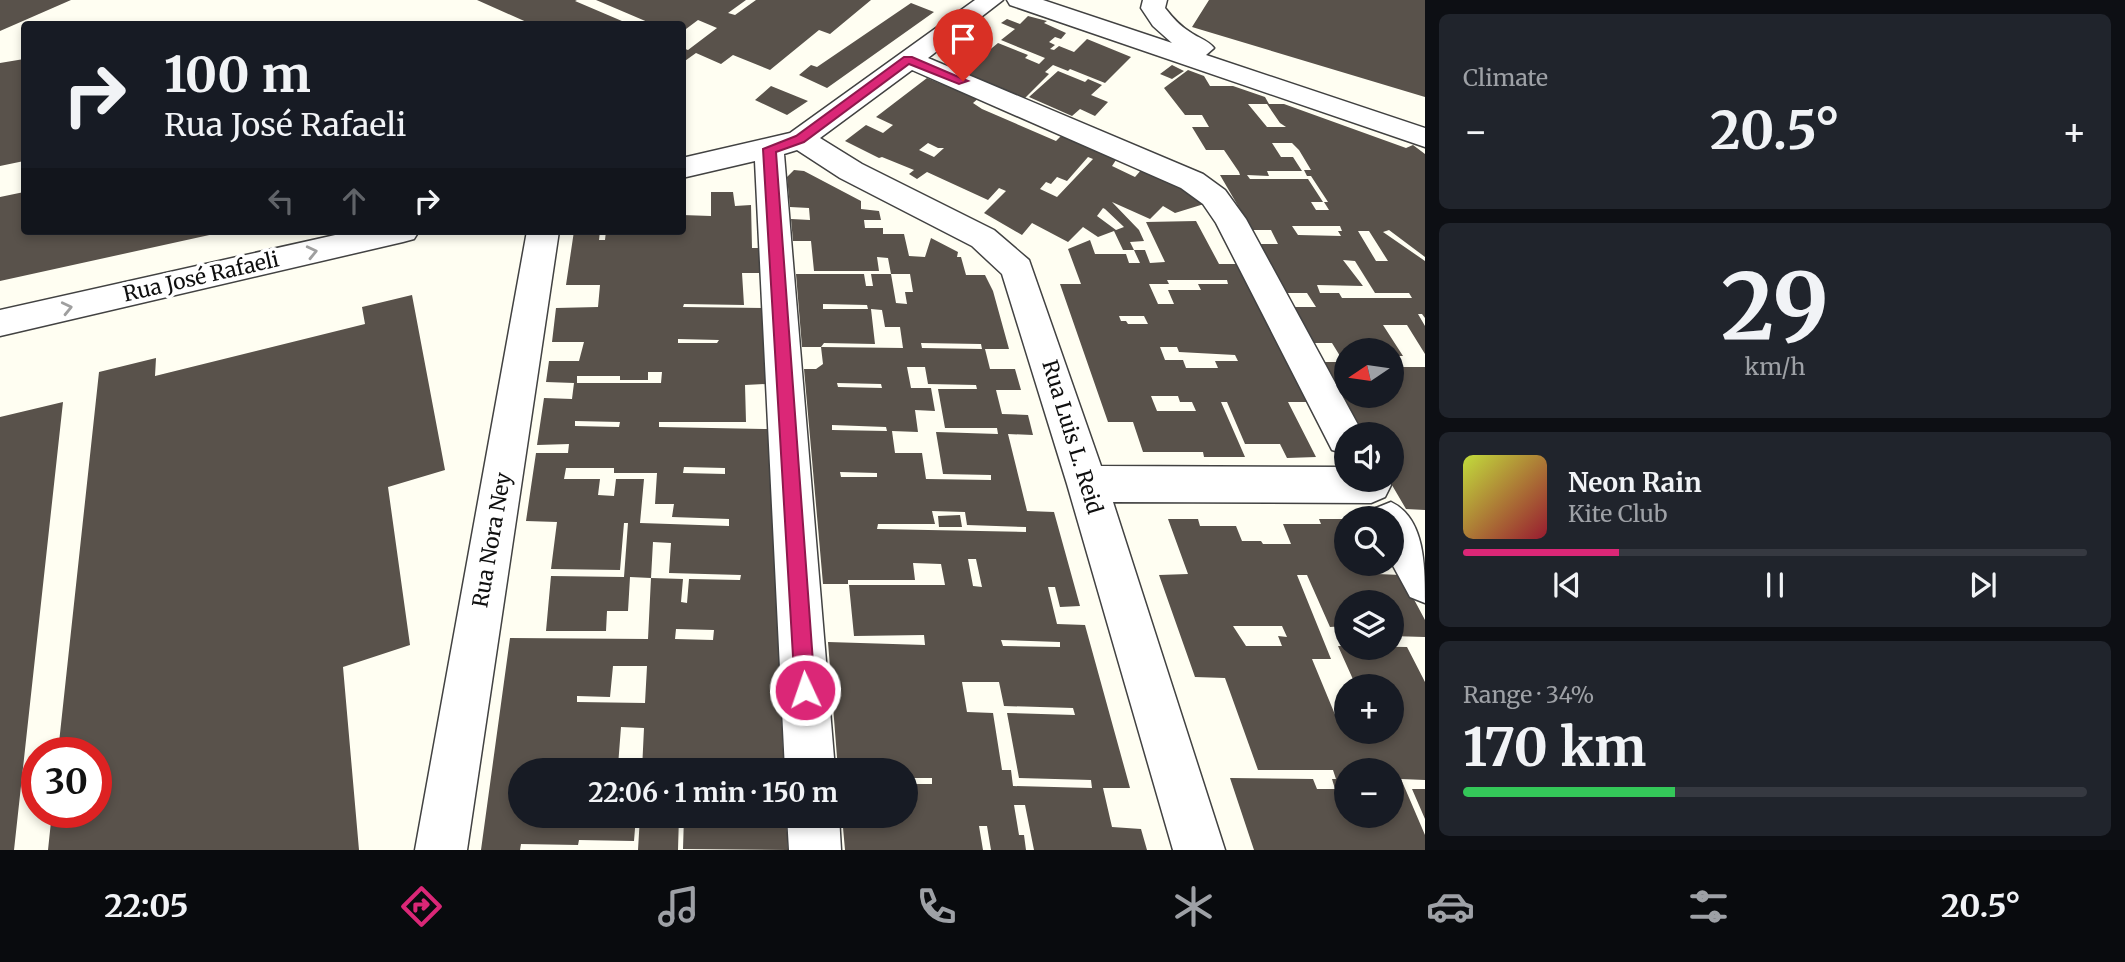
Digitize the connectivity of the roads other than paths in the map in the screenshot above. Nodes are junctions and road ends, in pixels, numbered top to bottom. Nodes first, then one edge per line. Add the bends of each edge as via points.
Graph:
1 (991, 0) edge
2 (1019, 0) edge
3 (1155, 0) edge
4 (908, 60) junction
5 (1425, 112) edge
6 (1425, 138) edge
7 (785, 144) junction
8 (686, 167) edge
9 (385, 235) edge
10 (542, 235) edge
11 (0, 323) edge
12 (1338, 422) edge
13 (1087, 484) junction
14 (1380, 501) edge
15 (1425, 582) edge
16 (810, 758) edge
17 (814, 828) edge
18 (441, 850) edge
19 (815, 850) edge
20 (1199, 850) edge

1 - 4 street
2 - 6 street
3 - 5 street via 1153,8 1160,19 1194,45
4 - 7 street
4 - 12 street via 1104,142 1209,192 1230,219
7 - 8 street
7 - 13 street, Rua Luis L. Reid via 851,171 983,238 1017,268
7 - 16 street
11 -> 9 street, Rua José Rafaeli
10 - 18 street, Rua Nora Ney
13 - 14 street
13 - 20 street, Rua Luis L. Reid
14 - 15 street
17 - 19 street

